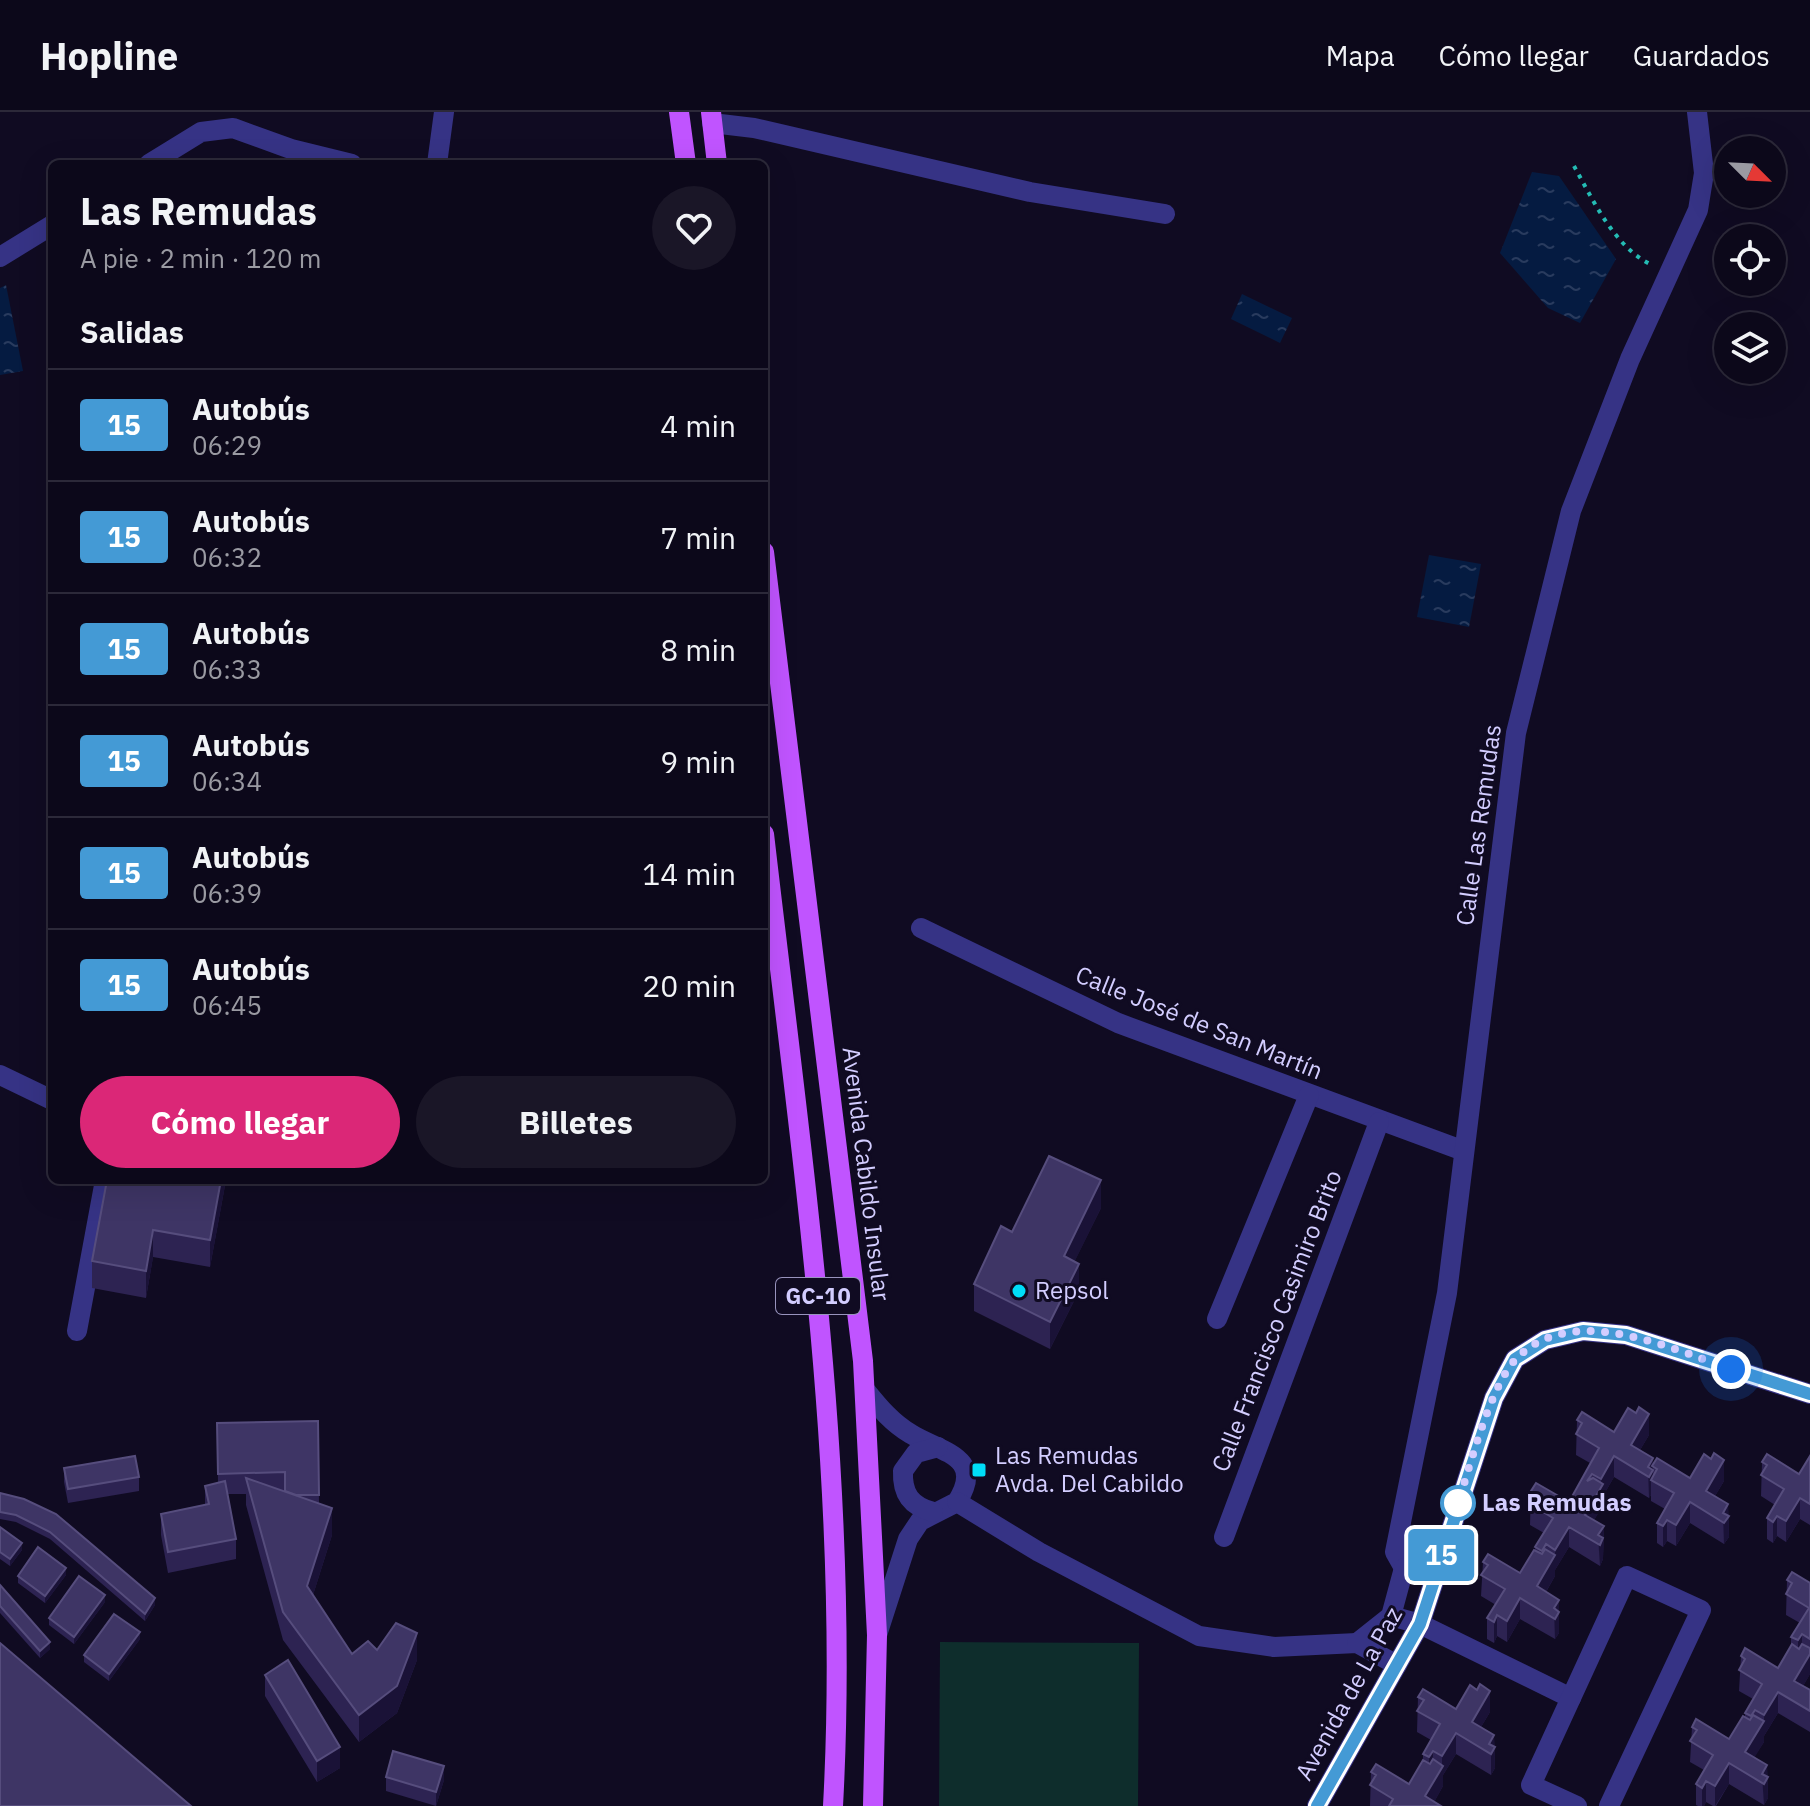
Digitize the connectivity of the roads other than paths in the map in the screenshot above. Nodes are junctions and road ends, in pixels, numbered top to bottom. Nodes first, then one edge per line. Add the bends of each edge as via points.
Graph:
1 (444, 112) edge
2 (679, 112) edge
3 (1697, 112) edge
4 (711, 118) edge
5 (156, 160) edge
6 (336, 160) edge
7 (438, 160) edge
8 (685, 160) edge
9 (716, 160) edge
10 (1165, 214) dead end
11 (48, 227) edge
12 (0, 257) edge
13 (768, 585) edge
14 (768, 869) edge
15 (921, 928) dead end
16 (0, 1075) edge
17 (1309, 1095) junction
18 (48, 1098) edge
19 (1379, 1122) junction
20 (1464, 1151) junction
21 (104, 1184) edge
22 (1217, 1319) dead end
23 (77, 1331) dead end
24 (866, 1391) junction
25 (1810, 1394) edge
26 (938, 1447) junction
27 (957, 1502) junction
28 (933, 1512) junction
29 (1224, 1537) dead end
30 (1437, 1567) junction
31 (1404, 1568) junction
32 (1391, 1616) junction
33 (1420, 1624) junction
34 (877, 1635) junction
35 (1357, 1643) junction
36 (1397, 1665) junction
37 (1571, 1698) junction
38 (833, 1806) edge
39 (873, 1806) edge
40 (1317, 1806) edge
41 (1577, 1806) edge
42 (1609, 1806) edge

1 - 7 street
2 - 8 main road
3 - 20 street, Calle Las Remudas via 1704,173 1698,210 1630,359 1577,497 1516,733
4 - 9 main road
4 - 10 street via 1030,192
5 - 6 street via 201,132 233,128
11 - 12 street
13 - 24 main road, Avenida Cabildo Insular / GC-10
14 - 38 main road, GC-10 via 822,1336 837,1610
15 - 17 street, Calle José de San Martín via 1118,1023
16 - 18 street
17 - 19 street, Calle José de San Martín
17 - 22 street
19 - 20 street, Calle José de San Martín
19 - 29 street, Calle Francisco Casimiro Brito
20 - 31 street, Calle Las Remudas via 1447,1293 1395,1552
21 - 23 street
24 - 26 street via 888,1417
24 - 34 main road, Avenida Cabildo Insular / GC-10
25 - 30 street, Avenida de La Paz via 1626,1335 1583,1331 1545,1340 1515,1359 1494,1398
26 - 27 street via 963,1465 966,1478
26 - 28 street via 916,1453 903,1471 905,1494
27 - 28 street
27 - 35 street via 1039,1552 1199,1636 1274,1647
28 - 34 street via 908,1539
30 - 31 street
30 - 33 street, Avenida de La Paz
31 - 32 street, Calle Las Remudas
32 - 33 street
32 - 35 street
33 - 36 street, Avenida de La Paz
33 - 37 street
34 - 39 main road, Avenida Cabildo Insular / GC-10
35 - 36 street
36 - 40 street, Avenida de La Paz
37 - 41 street via 1531,1785
37 - 42 street via 1627,1576 1701,1610

